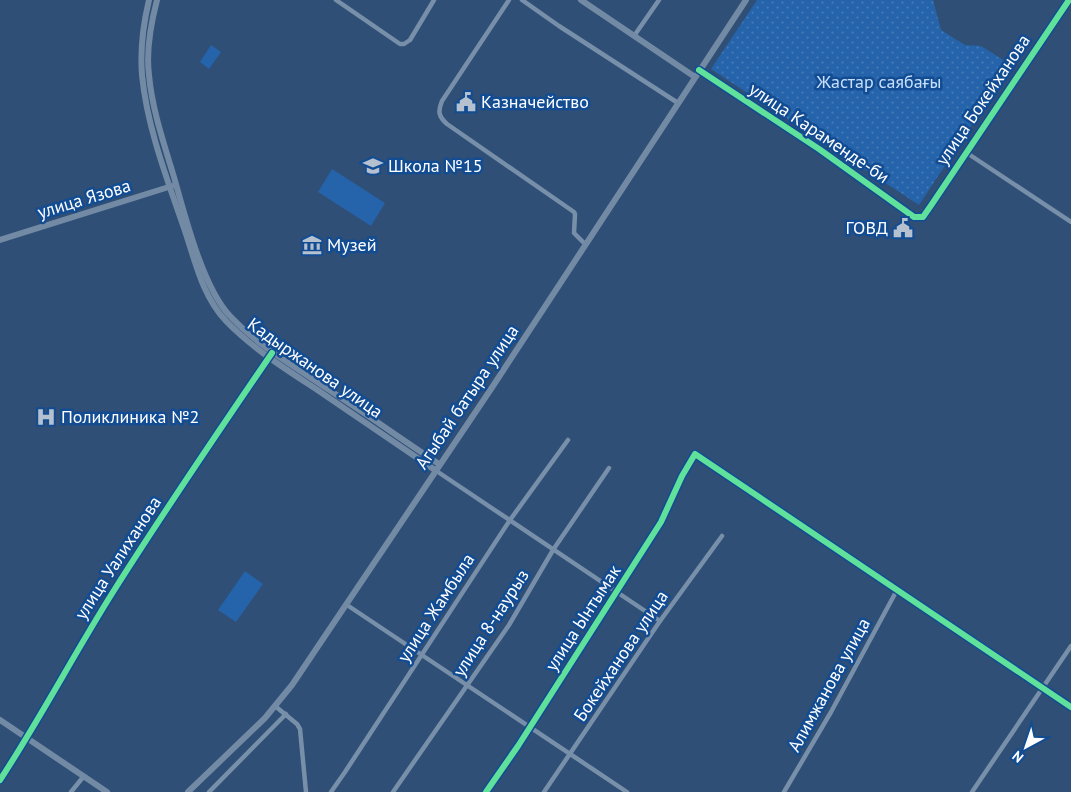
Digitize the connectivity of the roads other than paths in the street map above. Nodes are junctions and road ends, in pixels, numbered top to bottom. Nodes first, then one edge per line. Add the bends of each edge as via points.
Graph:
1 (149, 0) edge
2 (157, 0) edge
3 (336, 0) edge
4 (434, 0) edge
5 (508, 0) edge
6 (522, 0) edge
7 (581, 0) edge
8 (659, 0) edge
9 (746, 0) edge
10 (1069, 0) edge
11 (634, 36) junction
12 (699, 70) junction
13 (694, 77) junction
14 (678, 103) junction
15 (967, 153) junction
16 (173, 186) junction
17 (923, 218) joint
18 (1071, 222) edge
19 (0, 240) edge
20 (585, 244) junction
21 (270, 355) junction
22 (568, 440) dead end
23 (439, 464) junction
24 (609, 468) dead end
25 (435, 470) junction
26 (510, 520) junction
27 (722, 536) dead end
28 (553, 550) junction
29 (897, 590) junction
30 (617, 592) junction
31 (347, 604) junction
32 (660, 621) junction
33 (1071, 646) edge
34 (422, 655) junction
35 (467, 685) junction
36 (1043, 688) junction
37 (276, 706) junction
38 (1071, 707) edge
39 (286, 714) junction
40 (0, 720) edge
41 (530, 727) junction
42 (27, 739) junction
43 (571, 754) junction
44 (84, 776) junction
45 (0, 780) edge
46 (71, 792) edge
47 (107, 792) edge
48 (188, 792) edge
49 (209, 792) edge
50 (306, 792) edge
51 (331, 792) edge
52 (394, 792) edge
53 (486, 792) edge
54 (544, 792) edge
55 (627, 792) edge
56 (784, 792) edge
57 (972, 792) edge

1 - 16 main road, Кадыржанова улица via 144,24 142,74 153,131
2 - 16 main road, Кадыржанова улица via 149,50 149,74
3 - 4 street via 404,44 410,40
5 - 20 street via 442,101 440,116 574,212 574,233
6 - 14 street
7 - 11 main road
8 - 11 street
9 - 12 main road, Агыбай батыра улица
10 - 15 main road, улица Бокейханова
11 - 13 main road
12 - 13 main road, Агыбай батыра улица
12 - 17 main road, улица Караменде-би via 819,149 914,217
13 - 14 main road, Агыбай батыра улица
14 - 20 main road, Агыбай батыра улица
15 - 17 main road, улица Бокейханова
15 - 18 street
16 - 19 main road, улица Язова
16 - 21 main road, Кадыржанова улица via 197,271 211,303 238,333
20 - 23 main road, Агыбай батыра улица
21 - 23 main road, Кадыржанова улица
21 - 25 main road, Кадыржанова улица
21 - 42 main road, улица Уалиханова via 115,589
22 - 26 street, улица Жамбыла
23 - 25 main road, Агыбай батыра улица
24 - 28 street, улица 8-наурыз
25 - 26 street, Кадыржанова улица
25 - 31 main road, Агыбай батыра улица
26 - 28 street, Кадыржанова улица
26 - 34 street, улица Жамбыла
27 - 32 street, Бокейханова улица
28 - 30 street, Кадыржанова улица
28 - 35 street, улица 8-наурыз via 509,625
29 - 30 street, улица Ынтымак via 696,454 661,522
29 - 36 street
29 - 56 street, Алимжанова улица via 832,712
30 - 32 street, Кадыржанова улица
30 - 41 street, улица Ынтымак
31 - 34 street
31 - 37 main road, Агыбай батыра улица
32 - 43 street, Бокейханова улица
33 - 36 street
34 - 35 street
34 - 51 street, улица Жамбыла
35 - 41 street
35 - 52 street, улица 8-наурыз
36 - 38 street
36 - 57 street
37 - 39 street
37 - 48 main road, Агыбай батыра улица
39 - 49 street
39 - 50 street via 300,729
40 - 42 main road
41 - 43 street
41 - 53 street, улица Ынтымак
42 - 44 main road
42 - 45 main road, улица Уалиханова
43 - 54 street, Бокейханова улица
43 - 55 street
44 - 46 street
44 - 47 main road

